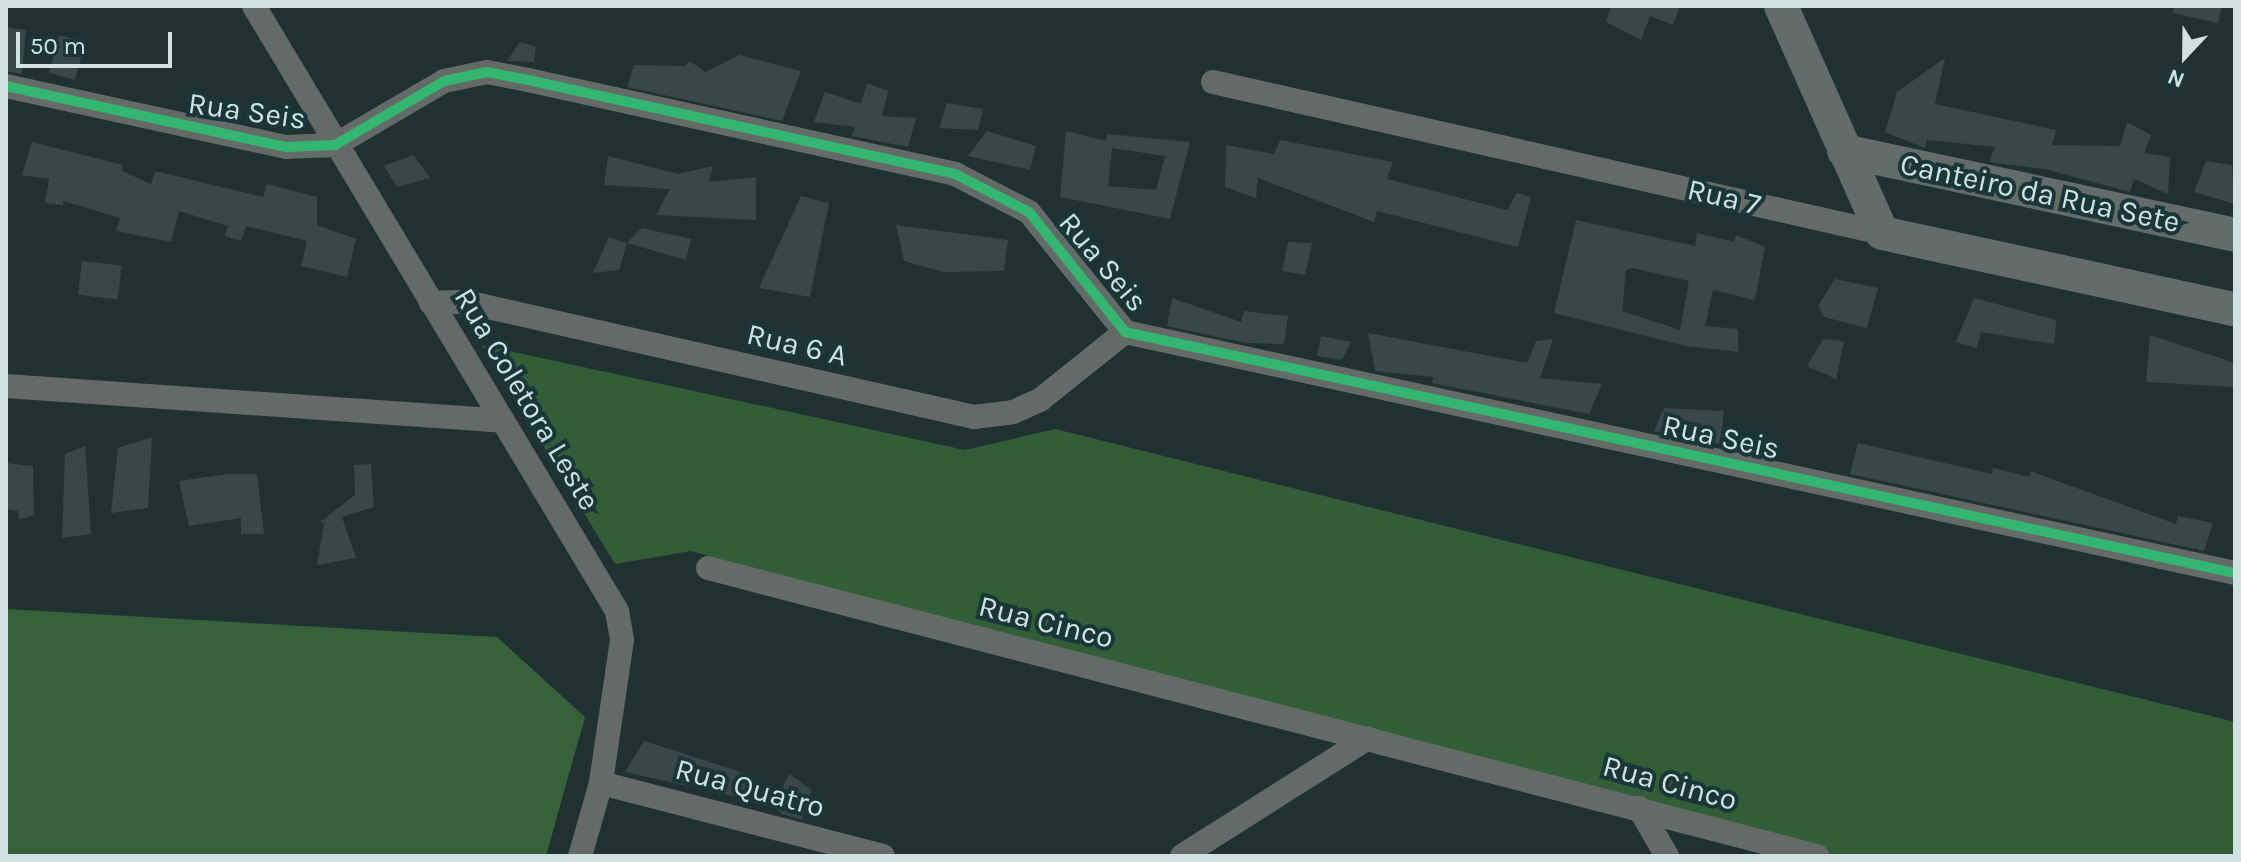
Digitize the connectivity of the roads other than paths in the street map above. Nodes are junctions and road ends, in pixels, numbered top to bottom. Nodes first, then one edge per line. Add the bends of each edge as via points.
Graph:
1 (254, 6) edge
2 (1779, 8) edge
3 (1213, 82) dead end
4 (6, 86) edge
5 (335, 145) junction
6 (1844, 151) junction
7 (1882, 233) junction
8 (2235, 235) edge
9 (431, 303) junction
10 (2235, 309) edge
11 (1125, 332) junction
12 (6, 386) edge
13 (503, 421) junction
14 (708, 568) dead end
15 (2235, 573) edge
16 (1368, 738) junction
17 (601, 783) junction
18 (1639, 808) junction
19 (580, 856) edge
20 (883, 856) edge
21 (1182, 856) edge
22 (1667, 856) edge
23 (1817, 856) edge

1 - 5 street, Rua Coletora Leste
2 - 6 street
3 - 7 street, Rua 7
4 - 5 street, Rua Seis via 237,140 286,147
5 - 9 street, Rua Coletora Leste
5 - 11 street, Rua Seis via 444,81 487,72 955,174 1029,212
6 - 7 street
6 - 8 street, Canteiro da Rua Sete
7 - 10 street, Rua 7
9 - 11 street, Rua 6 A via 466,302 974,417 1013,412 1040,400
9 - 13 street, Rua Coletora Leste
11 - 15 street, Rua Seis
12 - 13 street
13 - 17 street, Rua Coletora Leste via 617,611 622,640
14 - 16 street, Rua Cinco
16 - 18 street, Rua Cinco
16 - 21 street
17 - 19 street, Rua Coletora Leste
17 - 20 street, Rua Quatro
18 - 22 street
18 - 23 street, Rua Cinco

